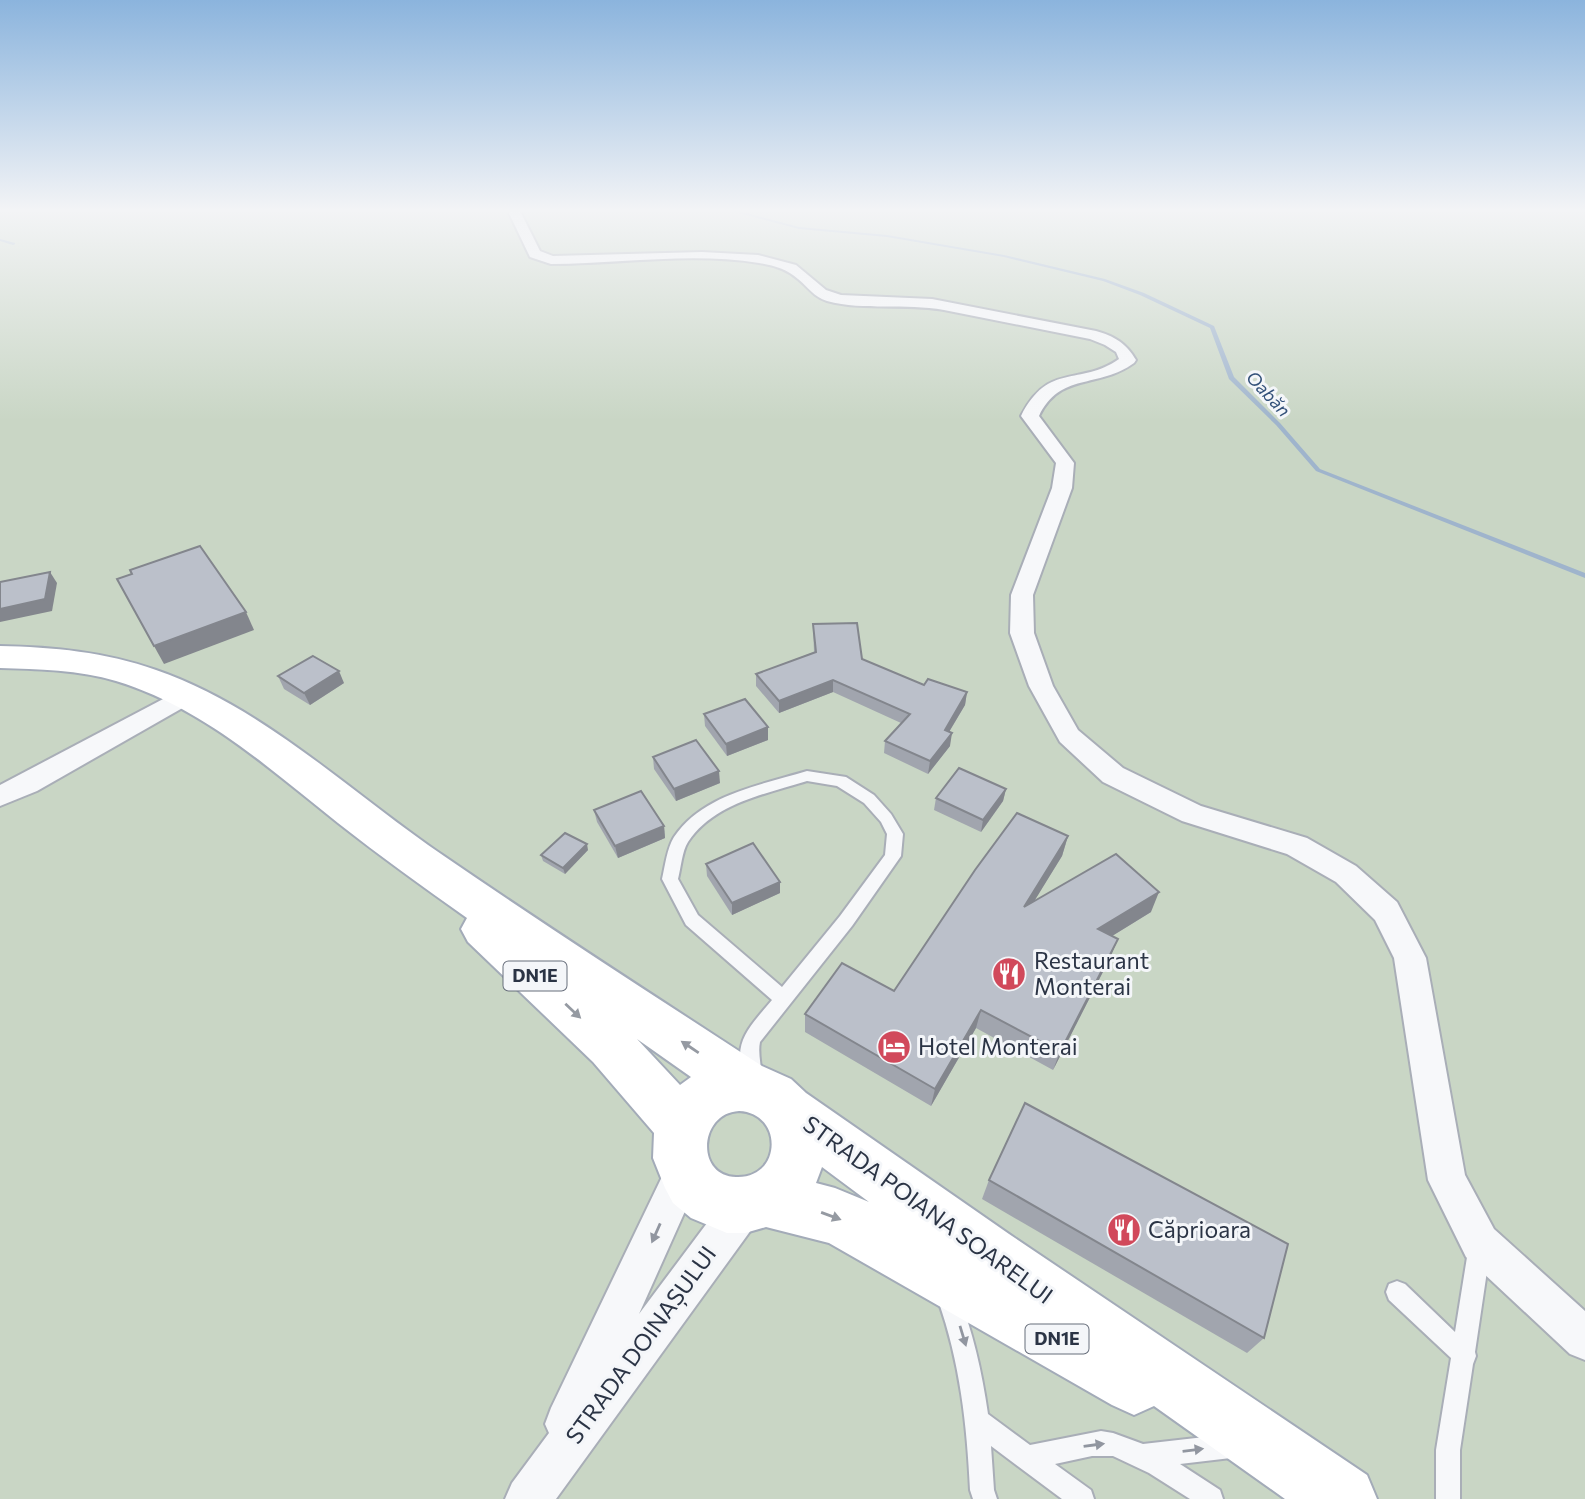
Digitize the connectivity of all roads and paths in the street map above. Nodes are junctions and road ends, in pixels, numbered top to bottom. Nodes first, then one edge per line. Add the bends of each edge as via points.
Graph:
1 (808, 281) edge
2 (0, 657) edge
3 (184, 696) junction
4 (0, 796) edge
5 (379, 832) junction
6 (783, 999) junction
7 (765, 1095) junction
8 (684, 1149) junction
9 (755, 1202) junction
10 (1480, 1243) junction
11 (939, 1272) junction
12 (1397, 1292) dead end
13 (1585, 1339) edge
14 (1465, 1356) junction
15 (979, 1422) junction
16 (1243, 1444) junction
17 (1142, 1456) junction
18 (1027, 1458) junction
19 (533, 1492) edge
20 (985, 1499) edge
21 (1082, 1499) edge
22 (1211, 1499) edge
23 (1342, 1499) edge
24 (1448, 1499) edge

1 - 10 street via 828,297 954,306 1015,322 1097,335 1126,352 1128,360 1110,371 1053,386 1036,399 1030,416 1065,463 1062,488 1021,595 1021,633 1041,686 1069,736 1112,775 1192,814 1297,846 1346,874 1385,911 1410,958 1447,1180
2 - 3 main road, STRADA POIANA SOARELUI / DN1E via 107,668
3 - 4 street
3 - 5 main road, STRADA POIANA SOARELUI / DN1E via 254,738
7 -> 5 main road, STRADA POIANA SOARELUI / DN1E
5 -> 8 main road, STRADA POIANA SOARELUI / DN1E via 611,1046
6 - 6 lane via 692,920 670,879 680,841 707,813 741,796 807,776 841,781 869,799 886,818 895,834 893,856
6 - 7 lane via 751,1039 748,1056
7 - 8 main road via 717,1092 703,1100
7 - 9 main road via 798,1129 800,1149 783,1186
7 - 23 main road, STRADA POIANA SOARELUI / DN1E
8 - 9 main road, DN1E via 694,1187 708,1198 725,1205
8 -> 19 street, STRADA DOINAȘULUI
9 -> 11 main road, STRADA POIANA SOARELUI / DN1E via 835,1216
9 - 19 street, STRADA DOINAȘULUI
10 - 13 street
10 - 14 lane
11 -> 15 lane via 964,1338
11 - 16 main road, STRADA POIANA SOARELUI / DN1E
12 - 14 lane
14 - 24 lane via 1448,1450
15 - 18 lane
15 - 20 lane
17 -> 16 lane
16 - 23 main road, STRADA POIANA SOARELUI / DN1E
18 -> 17 lane via 1104,1443
17 - 22 lane
18 - 21 lane

